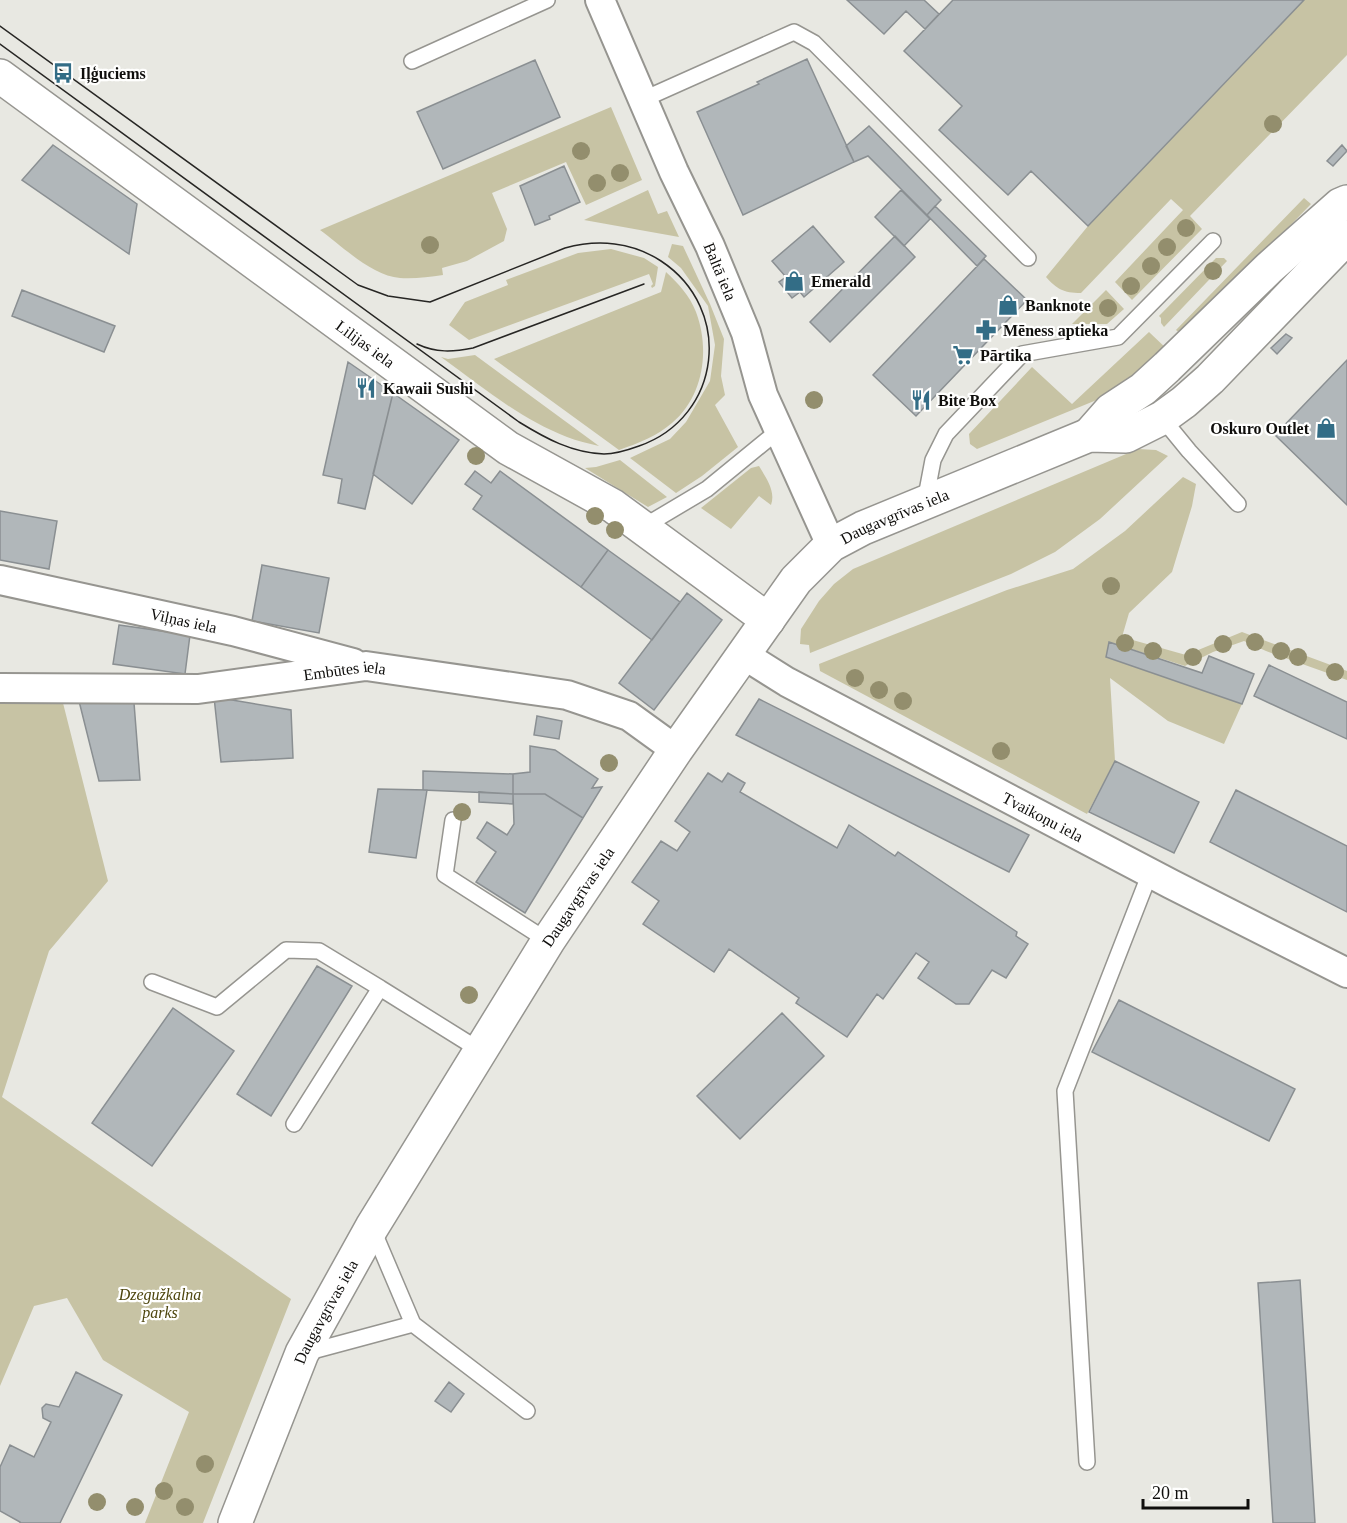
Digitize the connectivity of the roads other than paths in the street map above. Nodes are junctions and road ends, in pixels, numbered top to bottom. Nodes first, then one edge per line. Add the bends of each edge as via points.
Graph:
1 (547, 0) edge
2 (600, 0) edge
3 (412, 61) dead end
4 (0, 76) edge
5 (644, 99) junction
6 (1347, 202) edge
7 (1347, 237) edge
8 (1213, 241) dead end
9 (1028, 258) dead end
10 (1162, 418) junction
11 (778, 430) junction
12 (1089, 435) junction
13 (925, 502) junction
14 (1238, 504) dead end
15 (643, 527) junction
16 (831, 545) junction
17 (0, 580) edge
18 (768, 620) junction
19 (744, 655) junction
20 (366, 666) junction
21 (0, 688) edge
22 (676, 750) junction
23 (453, 820) dead end
24 (1150, 873) junction
25 (549, 941) junction
26 (1347, 973) edge
27 (152, 982) dead end
28 (380, 988) junction
29 (481, 1051) junction
30 (294, 1124) dead end
31 (372, 1227) junction
32 (413, 1324) junction
33 (302, 1353) junction
34 (527, 1411) dead end
35 (1087, 1462) dead end
36 (235, 1523) edge

1 - 3 lane
2 - 5 street, Baltā iela
4 - 15 main road, Lilijas iela via 508,448
5 - 9 lane via 794,32 814,43
5 - 11 street, Baltā iela via 746,333 763,395
6 - 12 main road, Daugavgrīvas iela via 1269,268 1143,389 1111,410
7 - 10 main road, Daugavgrīvas iela via 1210,379
8 - 13 lane via 1118,337 1022,354 946,434 933,460
10 - 12 main road, Daugavgrīvas iela via 1126,436
10 - 14 lane
11 - 15 lane via 706,489
11 - 16 street, Baltā iela
12 - 13 main road, Daugavgrīvas iela
13 - 16 main road, Daugavgrīvas iela
15 - 18 main road, Lilijas iela
16 - 18 main road, Daugavgrīvas iela via 796,580
17 - 20 street, Viļņas iela via 233,631
18 - 19 main road, Daugavgrīvas iela
19 - 22 main road, Daugavgrīvas iela
19 - 24 street, Tvaikoņu iela via 787,682
20 - 21 street, Embūtes iela via 198,689
20 - 22 street, Embūtes iela via 567,695 629,716
22 - 25 main road, Daugavgrīvas iela
23 - 25 lane via 445,875
24 - 26 street, Tvaikoņu iela
24 - 35 lane via 1065,1091
25 - 29 main road, Daugavgrīvas iela
27 - 28 lane via 217,1007 286,950 319,951
28 - 29 lane
28 - 30 lane
29 - 31 main road, Daugavgrīvas iela
31 - 32 lane
31 - 33 main road, Daugavgrīvas iela
32 - 33 lane
32 - 34 lane
33 - 36 main road, Daugavgrīvas iela

